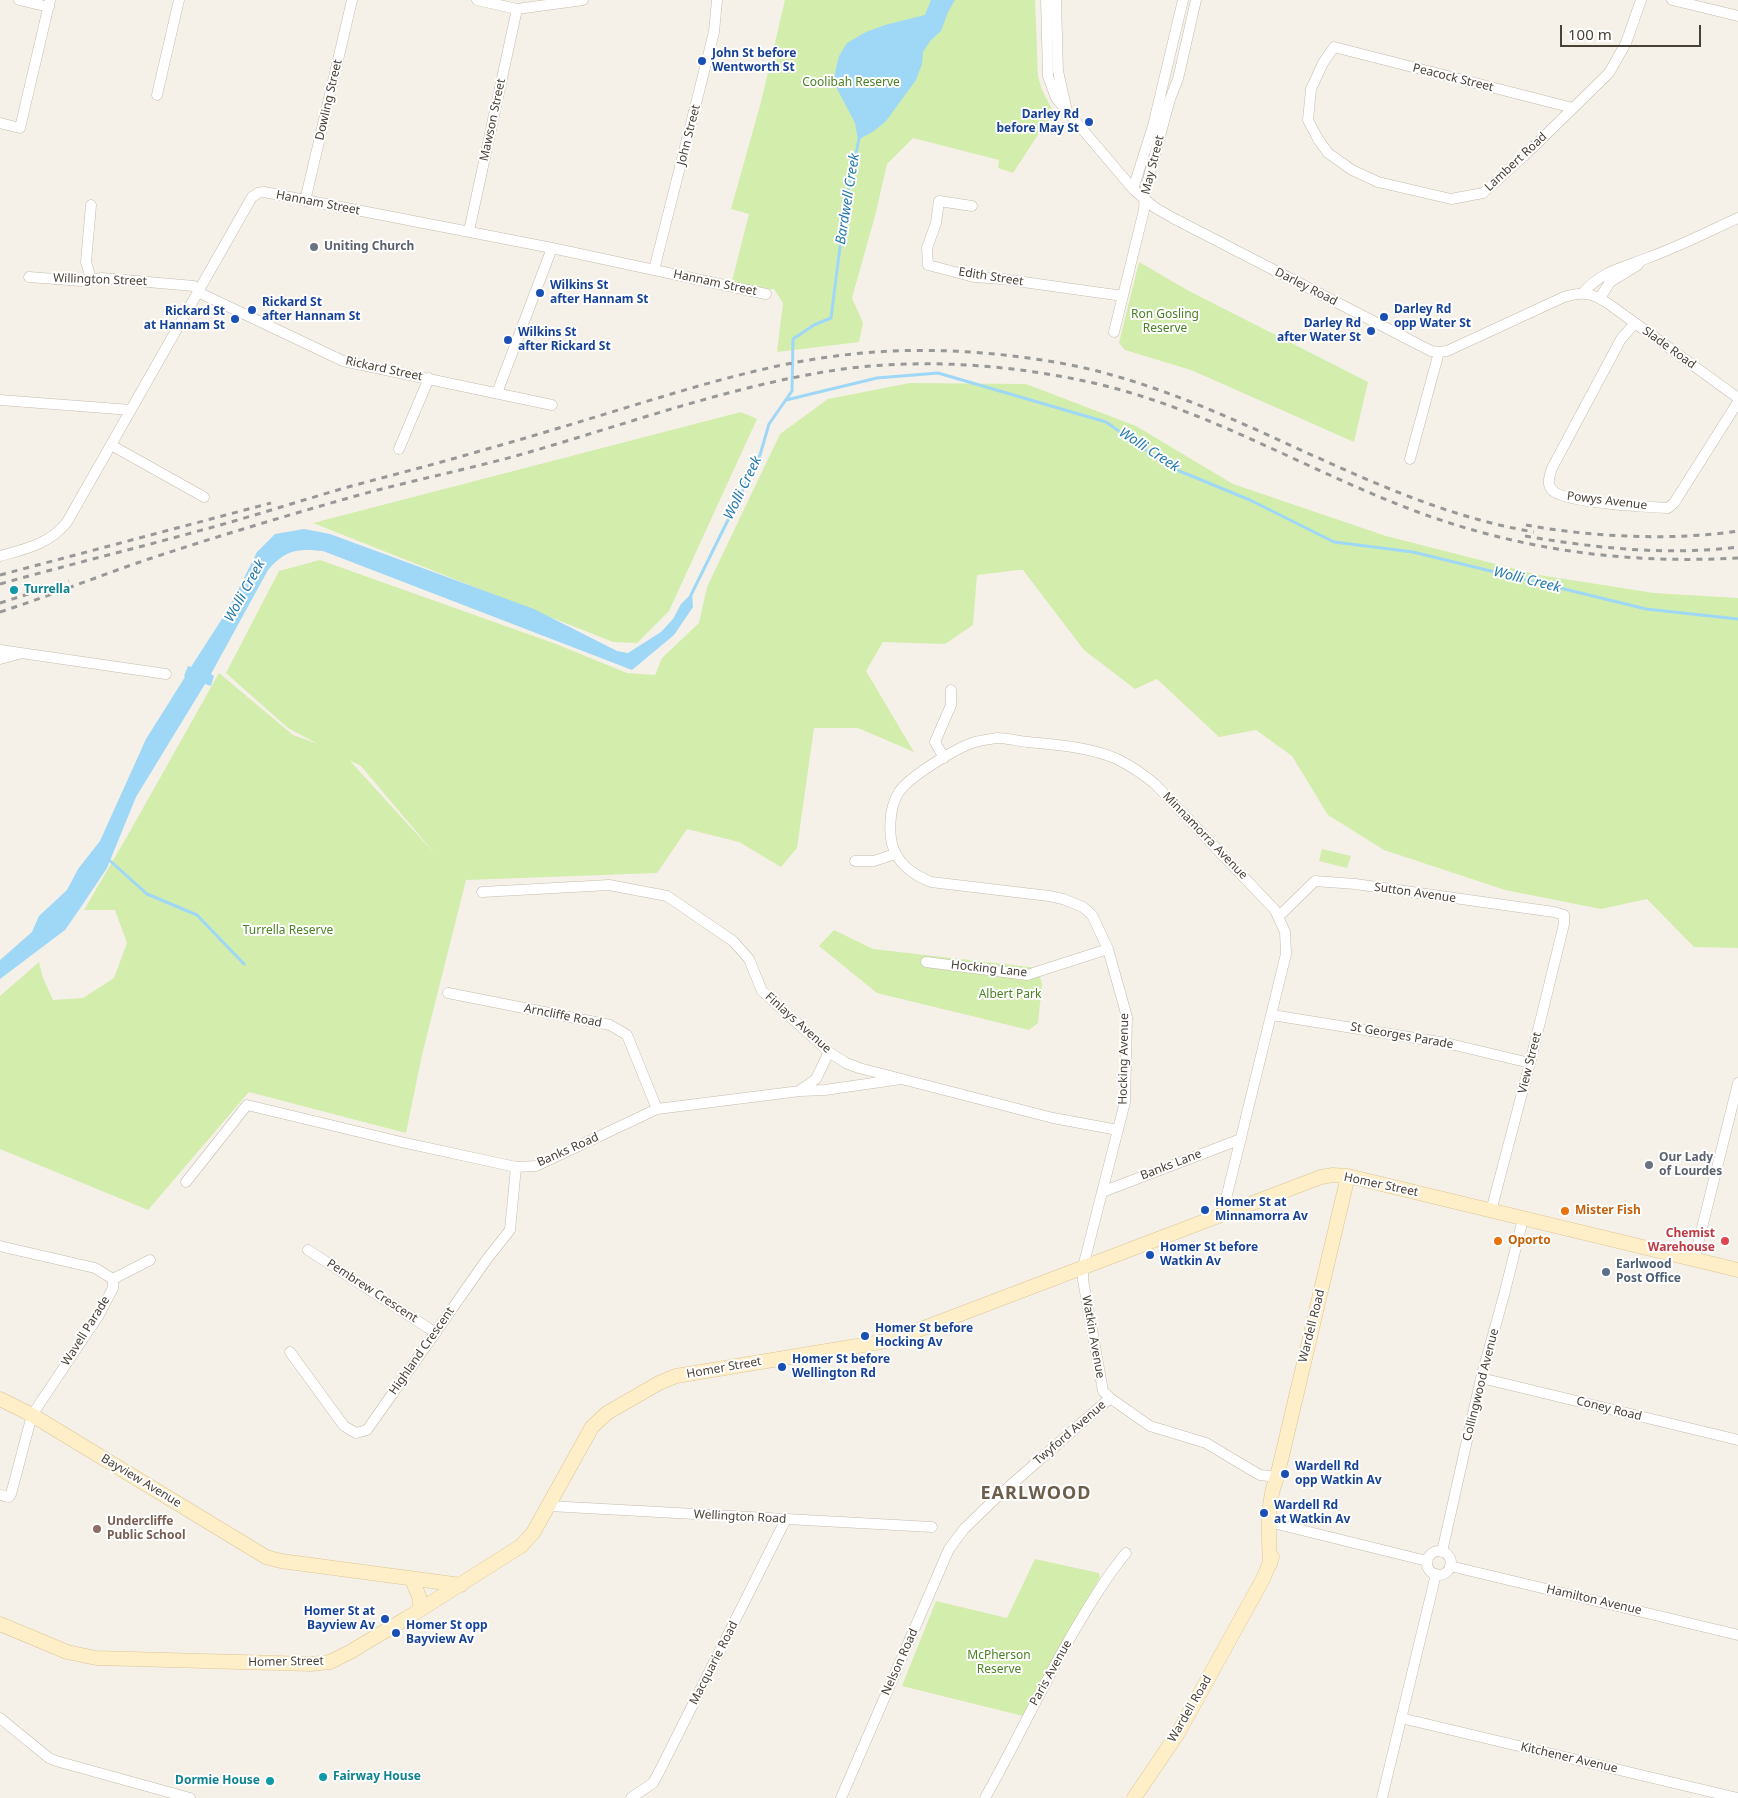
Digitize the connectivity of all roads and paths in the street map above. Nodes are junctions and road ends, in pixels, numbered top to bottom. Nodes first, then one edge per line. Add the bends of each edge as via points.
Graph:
1 (19, 0) edge
2 (179, 0) edge
3 (352, 0) edge
4 (477, 0) edge
5 (583, 0) edge
6 (717, 0) edge
7 (1046, 0) edge
8 (1056, 0) edge
9 (1183, 0) edge
10 (1196, 0) edge
11 (1641, 0) edge
12 (1672, 0) edge
13 (50, 4) edge
14 (517, 9) junction
15 (1738, 16) edge
16 (1334, 47) joint
17 (157, 95) dead end
18 (1066, 108) junction
19 (1573, 108) junction
20 (0, 123) edge
21 (1133, 189) junction
22 (1144, 200) junction
23 (305, 201) junction
24 (91, 205) dead end
25 (972, 206) dead end
26 (1738, 218) edge
27 (469, 231) junction
28 (552, 248) junction
29 (1650, 258) junction
30 (654, 270) junction
31 (29, 277) dead end
32 (90, 279) junction
33 (199, 291) junction
34 (1584, 293) junction
35 (766, 294) dead end
36 (1123, 296) junction
37 (1600, 298) junction
38 (1635, 322) junction
39 (1114, 332) dead end
40 (1439, 352) junction
41 (429, 378) junction
42 (497, 393) junction
43 (1738, 398) edge
44 (0, 400) edge
45 (1738, 402) edge
46 (552, 405) dead end
47 (131, 410) junction
48 (111, 445) junction
49 (399, 450) dead end
50 (1410, 459) dead end
51 (204, 497) dead end
52 (0, 556) edge
53 (0, 650) edge
54 (24, 653) junction
55 (0, 659) edge
56 (166, 674) dead end
57 (951, 690) dead end
58 (944, 758) junction
59 (895, 854) junction
60 (855, 861) dead end
61 (482, 892) dead end
62 (1564, 915) joint
63 (1278, 916) junction
64 (1108, 949) junction
65 (926, 962) dead end
66 (448, 993) dead end
67 (1272, 1015) junction
68 (829, 1052) junction
69 (1530, 1063) junction
70 (900, 1079) junction
71 (1738, 1083) edge
72 (800, 1091) junction
73 (657, 1109) junction
74 (1118, 1130) junction
75 (1241, 1139) junction
76 (516, 1167) junction
77 (1348, 1176) junction
78 (186, 1182) dead end
79 (1102, 1192) junction
80 (1491, 1211) junction
81 (1222, 1215) junction
82 (1523, 1218) junction
83 (0, 1246) edge
84 (308, 1250) dead end
85 (150, 1260) dead end
86 (1694, 1260) junction
87 (1083, 1267) junction
88 (1738, 1270) edge
89 (113, 1279) junction
90 (436, 1333) junction
91 (290, 1352) dead end
92 (1481, 1378) junction
93 (1110, 1398) junction
94 (0, 1399) edge
95 (32, 1415) junction
96 (1738, 1440) edge
97 (1276, 1477) junction
98 (0, 1496) edge
99 (549, 1506) junction
100 (786, 1519) junction
101 (1277, 1524) junction
102 (932, 1527) dead end
103 (964, 1529) joint
104 (1442, 1552) junction
105 (1126, 1553) dead end
106 (1427, 1561) junction
107 (1270, 1564) junction
108 (1450, 1566) junction
109 (1436, 1574) junction
110 (411, 1578) junction
111 (461, 1585) junction
112 (420, 1609) junction
113 (0, 1624) edge
114 (1738, 1635) edge
115 (0, 1718) edge
116 (1401, 1718) junction
117 (190, 1798) edge
118 (631, 1798) edge
119 (841, 1798) edge
120 (985, 1798) edge
121 (1134, 1798) edge
122 (1382, 1798) edge
123 (1737, 1798) edge

1 - 13 street
2 - 17 street
3 - 23 street, Dowling Street
4 - 14 street
5 - 14 street
6 - 30 street, John Street via 714,32
7 - 18 street, Darley Road via 1048,76 1056,98
8 - 18 street, Darley Road via 1058,71
9 - 21 street, May Street via 1153,126
10 - 22 street, May Street
11 - 19 street, Lambert Road via 1626,43 1609,73
12 - 15 street
13 - 20 street via 20,128
14 - 27 street, Mawson Street
16 - 19 street, Peacock Street
16 - 19 street, Lambert Road via 1322,63 1311,89 1308,120 1328,153 1352,170 1378,182 1451,199 1483,193
18 - 21 street, Darley Road
21 - 22 street, Darley Road
22 - 36 street, May Street
22 - 40 street, Darley Road via 1431,351
23 - 27 street, Hannam Street
23 - 33 street, Hannam Street via 264,192 255,195
24 - 32 street via 86,262
25 - 36 street, Edith Street via 939,202 927,248 928,265 974,276
26 - 29 street
27 - 28 street, Hannam Street
28 - 30 street, Hannam Street
28 - 42 street
29 - 34 street via 1610,272 1591,284
29 - 37 street via 1610,282
30 - 35 street, Hannam Street
31 - 32 street, Willington Street
32 - 33 street, Willington Street via 194,286
33 - 41 street, Rickard Street via 343,361
33 - 47 street, Hannam Street
34 - 37 street
34 - 40 street via 1564,298
36 - 39 street, May Street
37 - 38 street, Slade Road
38 - 43 street, Slade Road
38 - 45 street, Powys Avenue via 1621,339 1552,468 1548,480 1551,489 1559,495 1601,503 1668,508
40 - 50 street
41 - 42 street, Rickard Street
41 - 49 street
42 - 46 street, Rickard Street
44 - 47 street
47 - 48 street, Hannam Street
48 - 51 street
48 - 52 street, Hannam Street via 58,534 39,544
53 - 54 street
54 - 55 street
54 - 56 street
57 - 58 street via 951,705 935,742
58 - 59 street, Minnamorra Avenue via 915,777 898,794 891,817
58 - 63 street, Minnamorra Avenue via 972,743 998,738 1091,751 1116,759 1138,770 1155,784
59 - 60 street
59 - 64 street, Hocking Avenue via 914,874 931,882 1049,896 1083,907 1092,915
61 - 68 street, Finlays Avenue via 609,885 667,896 733,941 749,959 762,990
62 - 63 street, Sutton Avenue via 1315,881
62 - 69 street, View Street
63 - 67 street, Minnamorra Avenue via 1285,932 1286,954
64 - 65 street, Hocking Lane via 1027,975
64 - 74 street, Hocking Avenue via 1127,1017 1125,1102
66 - 73 street, Arncliffe Road via 610,1025 627,1035
67 - 69 street, St Georges Parade via 1446,1043
67 - 75 street, Minnamorra Avenue
68 - 70 street, Finlays Avenue via 846,1064
68 - 72 street via 816,1079
69 - 80 street, View Street
70 - 72 street, Banks Road
70 - 74 street, Finlays Avenue via 1052,1118
71 - 86 street
72 - 73 street, Banks Road
73 - 76 street, Banks Road via 536,1166
74 - 79 street, Hocking Avenue
75 - 79 street, Banks Lane
75 - 81 street, Minnamorra Avenue
76 - 78 street, Banks Road via 247,1105
76 - 90 street, Highland Crescent via 510,1230
77 - 80 main road, Homer Street
77 - 81 main road, Homer Street via 1333,1175 1311,1180
77 - 97 main road, Wardell Road
79 - 87 street, Hocking Avenue
80 - 82 main road, Homer Street
81 - 87 main road, Homer Street
82 - 86 main road, Homer Street
82 - 92 street, Collingwood Avenue
83 - 89 street via 95,1268
84 - 90 street, Pembrew Crescent
85 - 89 street
86 - 88 main road, Homer Street
87 - 93 street, Watkin Avenue via 1103,1391
87 - 99 main road, Homer Street via 926,1328 881,1342 693,1373 659,1383 607,1413 592,1427
89 - 95 street, Wavell Parade via 99,1315
90 - 91 street, Highland Crescent via 367,1430 356,1433 344,1426
92 - 96 street, Coney Road
92 - 104 street, Collingwood Avenue
93 - 97 street via 1150,1426 1206,1443 1260,1475
93 - 103 street, Twyford Avenue
94 - 95 main road, Bayview Avenue
95 - 98 street, Wavell Parade via 12,1494
95 - 110 main road, Bayview Avenue via 266,1557
97 - 101 main road, Wardell Road
97 - 107 main road, Wardell Road via 1271,1489
99 - 100 street, Wellington Road
99 - 111 main road, Homer Street via 521,1546
100 - 102 street, Wellington Road
100 - 118 street, Macquarie Road via 659,1772 652,1783
101 - 106 street
101 - 107 main road, Wardell Road
103 - 119 street, Nelson Road via 949,1549
104 - 106 street via 1431,1554
104 - 108 street via 1448,1556
105 - 120 street, Paris Avenue via 1097,1593 1050,1672
106 - 109 street via 1428,1568
107 - 121 main road, Wardell Road via 1178,1733
108 - 109 street via 1446,1572
108 - 114 street, Hamilton Avenue
109 - 116 street
110 - 111 main road, Bayview Avenue
110 - 112 main road via 419,1596
111 - 112 main road, Homer Street
112 - 113 main road, Homer Street via 340,1658 311,1664 96,1658 67,1652
115 - 117 street via 56,1761
116 - 122 street
116 - 123 street, Kitchener Avenue

